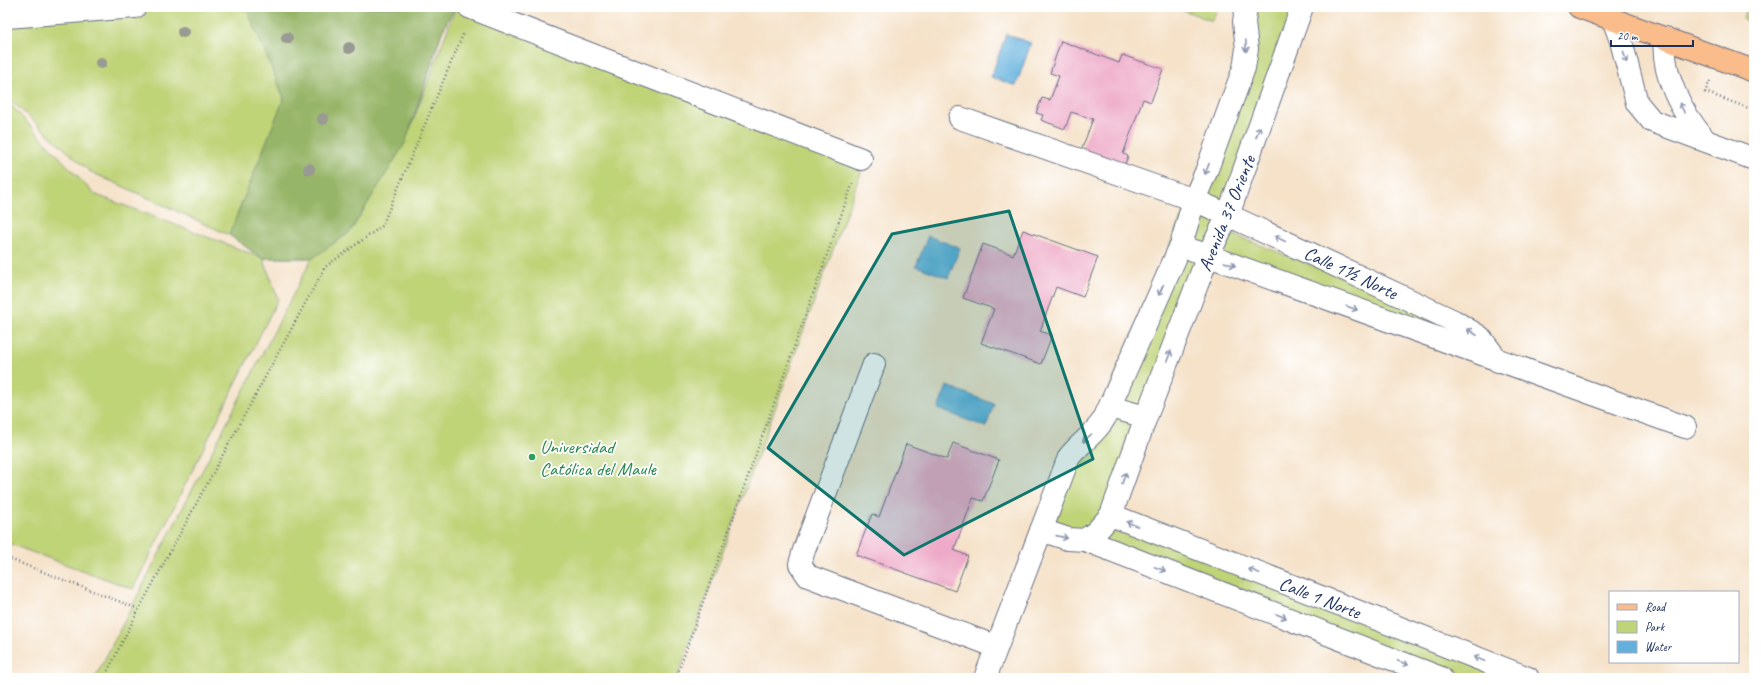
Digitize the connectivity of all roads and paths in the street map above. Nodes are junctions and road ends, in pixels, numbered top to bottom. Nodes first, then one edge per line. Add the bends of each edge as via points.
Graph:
1 (135, 7) edge
2 (1246, 7) edge
3 (1302, 7) edge
4 (1579, 7) edge
5 (471, 8) edge
6 (7, 17) edge
7 (1613, 20) junction
8 (1665, 38) junction
9 (1719, 58) junction
10 (1754, 71) edge
11 (1754, 110) edge
12 (960, 118) dead end
13 (1705, 140) junction
14 (861, 159) joint
15 (1754, 159) edge
16 (1194, 200) junction
17 (1228, 215) junction
18 (1180, 245) junction
19 (1208, 256) junction
20 (1498, 361) junction
21 (874, 364) dead end
22 (1110, 407) junction
23 (1146, 417) junction
24 (1684, 427) dead end
25 (1111, 515) junction
26 (1041, 530) junction
27 (1085, 540) junction
28 (7, 558) edge
29 (139, 608) junction
30 (997, 647) junction
31 (104, 678) edge
32 (676, 678) edge
33 (985, 678) edge
34 (1441, 678) edge
35 (1528, 678) edge

1 - 6 street
2 -> 16 street, Avenida 37 Oriente via 1244,22 1247,49 1244,68
17 -> 3 street, Avenida 37 Oriente
4 - 7 main road
5 - 14 street
5 - 29 path via 382,226 325,267
7 - 8 main road
7 -> 13 street via 1637,103 1644,113 1652,121
8 - 9 main road
13 -> 8 street via 1690,122 1677,97 1666,64
9 - 10 main road
9 - 11 path via 1705,92
12 - 16 street, Calle 1½ Norte
13 - 15 street
14 - 32 path
16 - 17 street, Calle 1½ Norte
16 - 18 street, Avenida 37 Oriente
17 - 19 street, Avenida 37 Oriente
20 -> 17 street, Calle 1½ Norte via 1480,337 1454,321
18 - 19 street, Calle 1½ Norte
18 -> 22 street, Avenida 37 Oriente
19 -> 20 street, Calle 1½ Norte
23 -> 19 street, Avenida 37 Oriente
20 - 24 street, Calle 1½ Norte
21 - 30 street via 800,564 808,576
22 - 23 street
22 -> 26 street, Avenida 37 Oriente via 1099,428 1069,456
25 -> 23 street, Avenida 37 Oriente
25 - 27 street, Avenida 37 Oriente
35 -> 25 street, Calle 1 Norte
26 -> 27 street via 1068,539
26 - 30 street, Avenida 37 Oriente
27 -> 34 street, Calle 1 Norte
28 - 29 path
29 - 31 path
30 - 33 street, Avenida 37 Oriente

